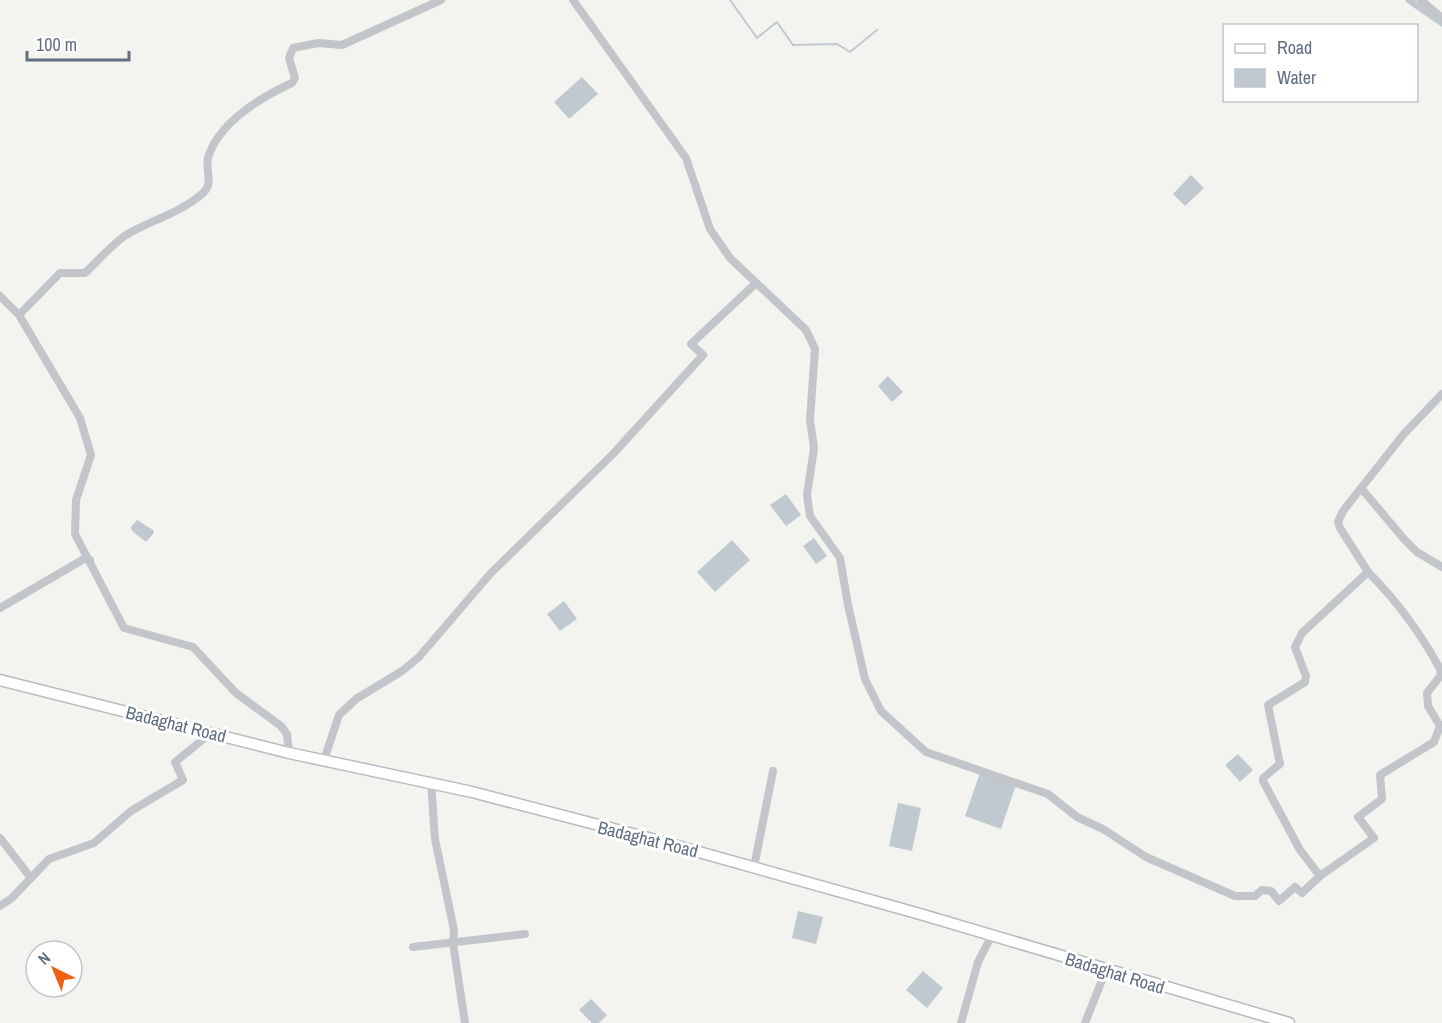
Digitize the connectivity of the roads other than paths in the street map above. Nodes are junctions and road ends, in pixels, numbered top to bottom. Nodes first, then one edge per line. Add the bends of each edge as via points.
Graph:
1 (441, 0) edge
2 (573, 0) edge
3 (1421, 0) edge
4 (1442, 18) edge
5 (755, 284) junction
6 (0, 296) edge
7 (19, 315) junction
8 (1442, 393) edge
9 (1361, 488) junction
10 (90, 560) junction
11 (1442, 567) edge
12 (1368, 572) junction
13 (0, 608) edge
14 (0, 680) edge
15 (210, 733) junction
16 (289, 753) junction
17 (324, 760) junction
18 (773, 771) dead end
19 (431, 782) junction
20 (0, 838) edge
21 (754, 867) junction
22 (1320, 876) junction
23 (31, 878) junction
24 (0, 906) edge
25 (525, 934) dead end
26 (992, 936) junction
27 (453, 943) junction
28 (413, 947) dead end
29 (1106, 970) junction
30 (465, 1023) edge
31 (961, 1023) edge
32 (1085, 1023) edge
33 (1288, 1023) edge

1 - 7 street via 342,45 318,43 293,48 292,83 260,99 222,134 207,160 209,180 205,191 126,235 85,273 60,273
2 - 5 street via 686,158 710,229
3 - 4 street
5 - 17 street via 691,344 703,355 613,454 491,573 419,657 356,699 339,716
5 - 22 street via 806,330 815,349 810,420 814,448 807,495 810,516 840,558 866,679 881,711 926,752 1048,794 1077,817 1146,858 1235,896 1271,891 1279,901 1295,887 1302,893
6 - 7 street
7 - 10 street via 80,418 91,455 76,500 75,534
8 - 9 street
9 - 11 street via 1417,552
9 - 12 street via 1338,522
10 - 13 street via 84,559
10 - 16 street via 124,628 192,647 236,693 281,726 287,734
12 - 22 street via 1302,633 1295,647 1305,682 1268,705 1280,764 1263,781 1300,850
12 - 22 street via 1399,603 1440,669 1441,675 1427,693 1428,706 1440,726 1434,742 1380,775 1382,799 1358,817 1374,838
14 - 15 main road, Badaghat Road
15 - 16 main road, Badaghat Road
15 - 23 street via 175,762 183,780 131,811 94,843 49,859
16 - 17 main road, Badaghat Road
17 - 19 main road, Badaghat Road
18 - 21 street
19 - 21 main road, Badaghat Road
19 - 27 street via 435,838 454,930
20 - 23 street
21 - 26 main road, Badaghat Road
23 - 24 street
25 - 27 street
26 - 29 main road, Badaghat Road
26 - 31 street via 978,962
27 - 28 street
27 - 30 street
29 - 32 street
29 - 33 main road, Badaghat Road

